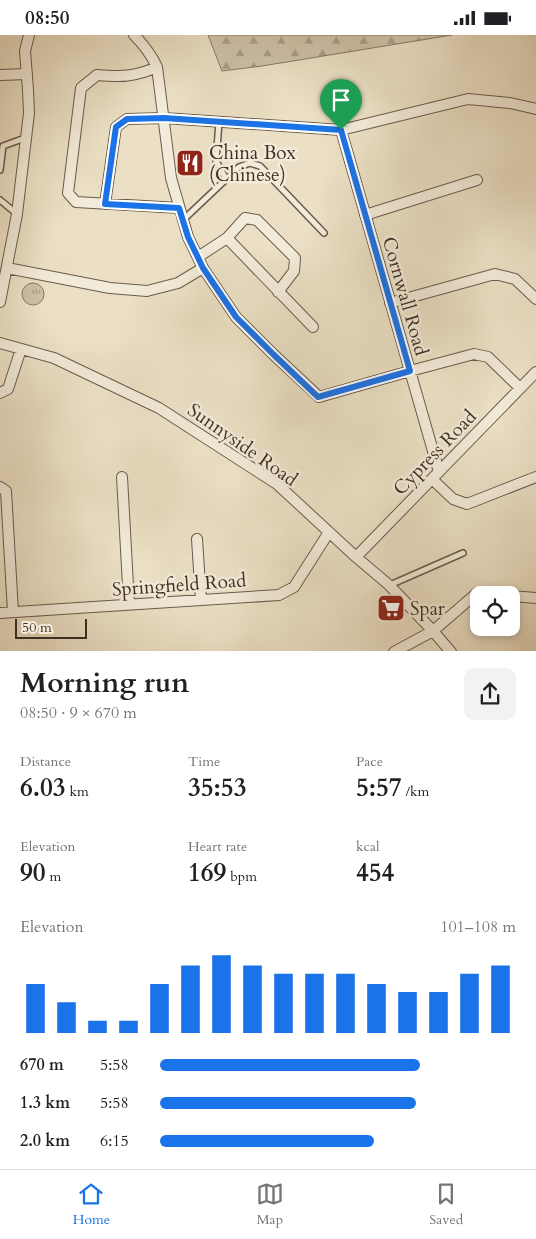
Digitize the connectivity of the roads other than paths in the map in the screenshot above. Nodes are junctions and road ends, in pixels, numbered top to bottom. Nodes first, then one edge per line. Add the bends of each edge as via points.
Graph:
1 (29, 35) edge
2 (134, 35) edge
3 (157, 67) junction
4 (27, 74) junction
5 (0, 75) edge
6 (536, 109) edge
7 (164, 118) junction
8 (219, 122) junction
9 (341, 130) junction
10 (26, 138) junction
11 (0, 170) edge
12 (226, 179) junction
13 (477, 180) dead end
14 (0, 200) edge
15 (105, 204) junction
16 (179, 208) junction
17 (17, 214) junction
18 (365, 215) junction
19 (183, 220) junction
20 (324, 233) dead end
21 (226, 237) junction
22 (198, 257) junction
23 (203, 268) junction
24 (4, 274) edge
25 (278, 291) junction
26 (536, 299) edge
27 (0, 302) edge
28 (390, 303) junction
29 (313, 327) dead end
30 (0, 343) edge
31 (21, 349) junction
32 (410, 371) junction
33 (536, 372) edge
34 (520, 388) junction
35 (0, 393) edge
36 (435, 476) junction
37 (122, 477) dead end
38 (536, 477) edge
39 (3, 489) edge
40 (329, 532) junction
41 (197, 539) dead end
42 (463, 553) dead end
43 (356, 557) junction
44 (389, 585) junction
45 (520, 597) edge
46 (536, 598) edge
47 (470, 599) edge
48 (201, 600) junction
49 (129, 604) junction
50 (13, 612) junction
51 (0, 613) edge
52 (433, 631) junction
53 (394, 651) edge
54 (451, 651) edge

1 - 4 street via 25,51
2 - 3 street via 152,55
3 - 7 street
3 - 15 street via 140,74 97,75 81,88 68,193 76,202
4 - 5 street
4 - 10 street via 29,113
6 - 9 street via 468,99
7 - 8 street
7 - 15 street via 127,119 116,127
7 - 16 street via 171,177
8 - 9 street
8 - 12 lane via 216,161
9 - 18 street, Cornwall Road
10 - 11 lane via 3,146
10 - 17 street
12 - 19 lane
12 - 20 lane via 239,167 250,163 260,166
13 - 18 street
14 - 17 lane
15 - 16 street
16 - 19 street
17 - 24 street
18 - 28 street, Cornwall Road
19 - 22 street
21 - 22 street
21 - 25 street
21 - 25 street via 245,218 256,220 295,258 294,271
22 - 23 street
23 - 24 street via 178,283 148,291
23 - 32 street via 236,317 318,397
24 - 27 street
25 - 29 street
26 - 28 street via 515,279 495,274
28 - 32 street, Cornwall Road
30 - 31 street, Sunnyside Road
31 - 35 street via 8,389
31 - 40 street, Sunnyside Road via 54,358 160,408 277,485
32 - 34 street via 474,354 488,357
32 - 36 street, Cornwall Road
33 - 34 street, Cypress Road
34 - 36 street, Cypress Road
36 - 38 street via 452,499 467,504
36 - 43 street, Cypress Road
37 - 49 street
39 - 50 street
40 - 43 street, Sunnyside Road
40 - 48 street, Springfield Road via 294,587 278,595
41 - 48 street
42 - 44 lane
43 - 44 street, Sunnyside Road
44 - 52 street, Sunnyside Road
45 - 46 street
47 - 52 street
48 - 49 street, Springfield Road
49 - 50 street, Springfield Road
50 - 51 street, Springfield Road
52 - 53 street
52 - 54 street, Sunnyside Road

